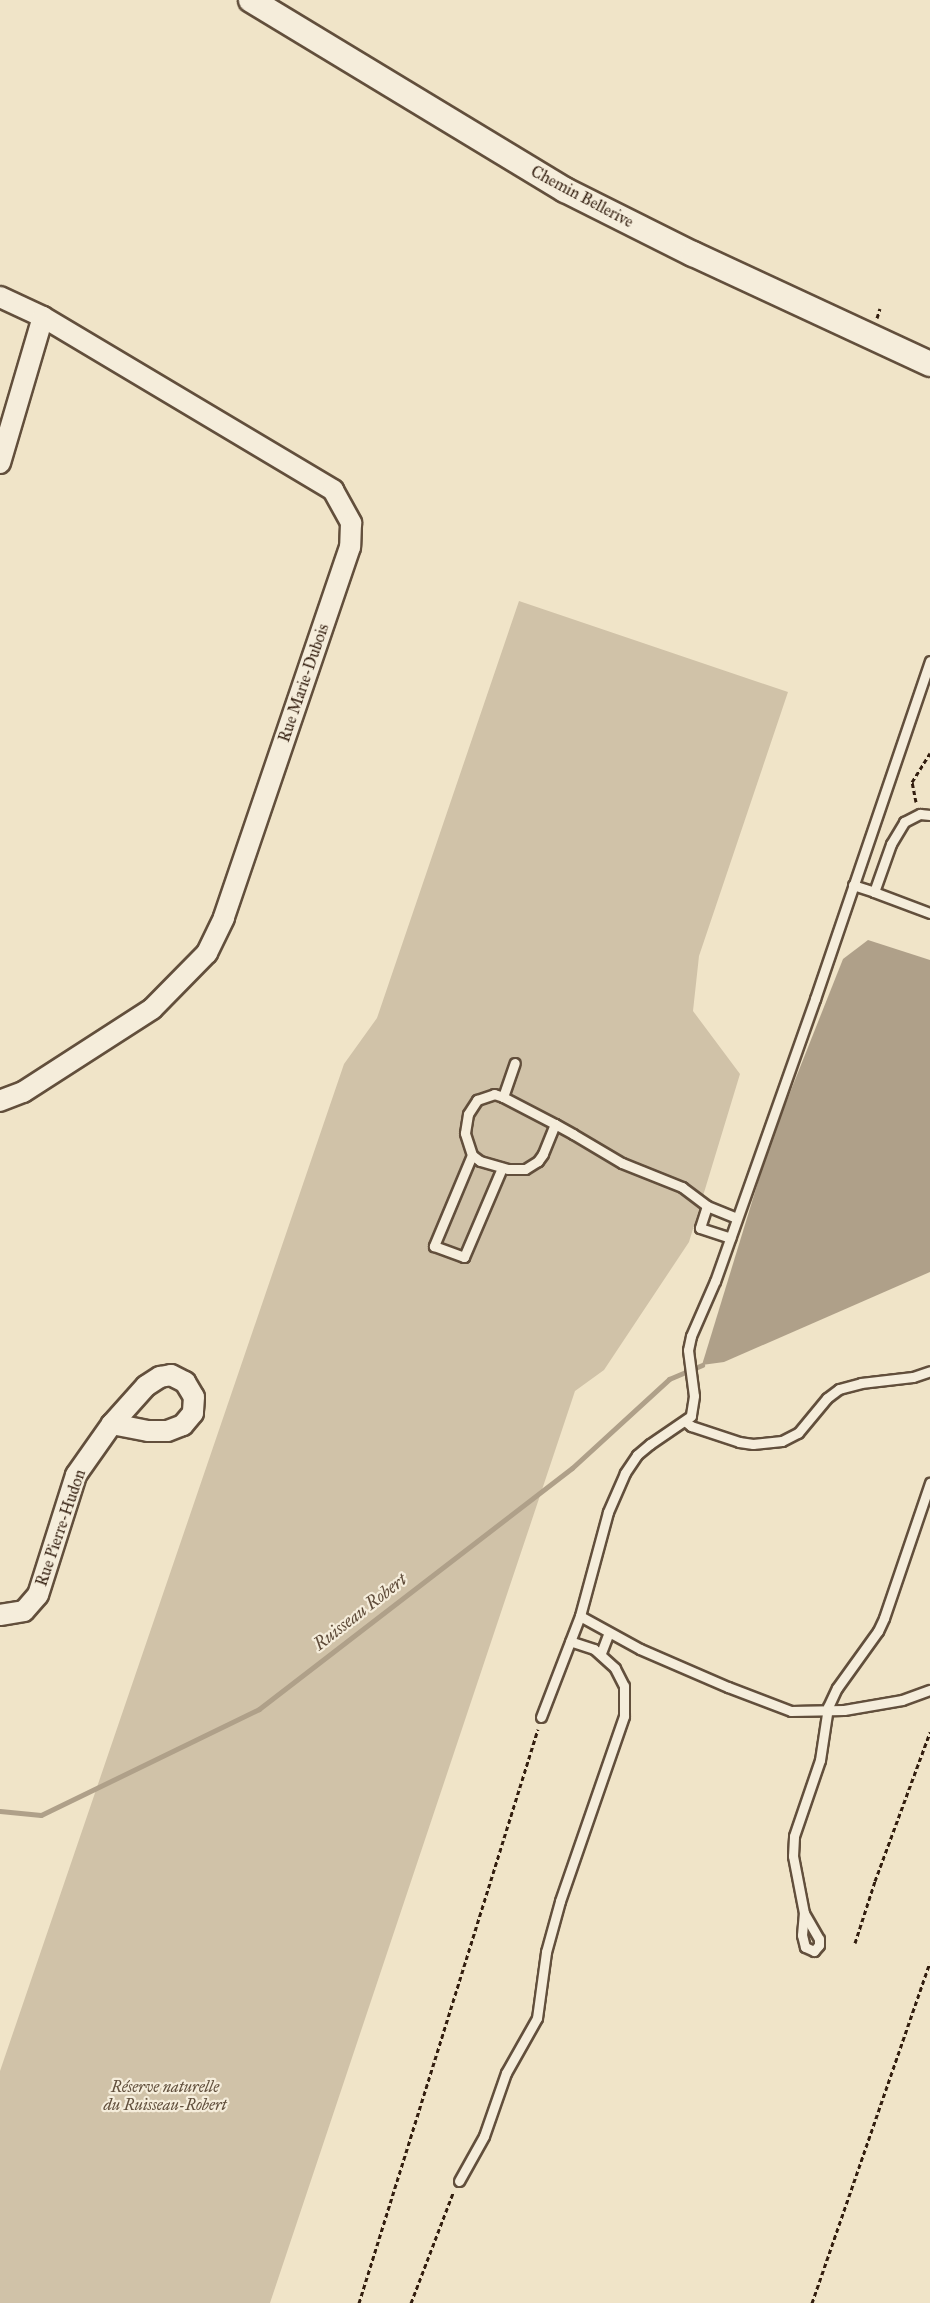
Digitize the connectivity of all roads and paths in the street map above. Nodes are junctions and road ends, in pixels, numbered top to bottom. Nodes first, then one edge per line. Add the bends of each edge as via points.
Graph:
1 (251, 0) edge
2 (0, 297) edge
3 (43, 317) junction
4 (930, 364) edge
5 (0, 463) edge
6 (930, 662) edge
7 (930, 753) edge
8 (920, 814) junction
9 (930, 815) edge
10 (853, 885) junction
11 (874, 892) junction
12 (930, 913) edge
13 (515, 1063) dead end
14 (503, 1097) junction
15 (0, 1101) edge
16 (555, 1124) junction
17 (472, 1155) junction
18 (502, 1168) junction
19 (707, 1206) junction
20 (737, 1218) junction
21 (730, 1238) junction
22 (930, 1371) edge
23 (685, 1421) junction
24 (112, 1424) dead end
25 (930, 1483) edge
26 (0, 1615) edge
27 (580, 1616) junction
28 (609, 1632) junction
29 (570, 1641) junction
30 (601, 1653) junction
31 (930, 1690) edge
32 (827, 1712) junction
33 (541, 1717) joint
34 (930, 1732) edge
35 (804, 1913) dead end
36 (855, 1943) dead end
37 (930, 1963) edge
38 (459, 2181) joint
39 (360, 2303) edge
40 (411, 2303) edge
41 (812, 2303) edge

1 - 4 street, Chemin Bellerive via 565,190
2 - 3 street, Rue Marie-Dubois
3 - 5 street
3 - 15 street, Rue Marie-Dubois via 333,490 351,523 350,548 224,918 207,953 152,1009 23,1092
6 - 10 lane
7 - 8 path via 912,782
8 - 9 lane
8 - 11 lane via 909,818 898,831
10 - 11 lane
10 - 20 lane
11 - 12 lane
13 - 14 lane
14 - 16 lane
14 - 17 lane via 484,1096 472,1105 465,1133
16 - 18 lane via 538,1161 525,1169
16 - 19 lane via 622,1162 682,1187
17 - 18 lane
17 - 18 lane via 434,1246 464,1257
19 - 20 lane
19 - 21 lane via 700,1228
20 - 21 lane
21 - 23 lane via 691,1336 694,1409
22 - 23 lane via 839,1389 798,1432 782,1441 739,1442
23 - 27 lane via 637,1455 625,1473 608,1512
24 - 26 street, Rue Pierre-Hudon via 76,1475 38,1595 24,1611
25 - 32 lane via 884,1618 837,1688
27 - 28 lane
27 - 29 lane
28 - 30 lane
28 - 32 lane via 775,1706 791,1711
29 - 30 lane
29 - 33 lane
30 - 38 lane via 624,1686 622,1726 560,1901 546,1952 537,2018 506,2073 484,2136
31 - 32 lane via 902,1700
32 - 35 lane via 820,1760 792,1846
33 - 39 path
34 - 36 path
37 - 41 path
38 - 40 path

